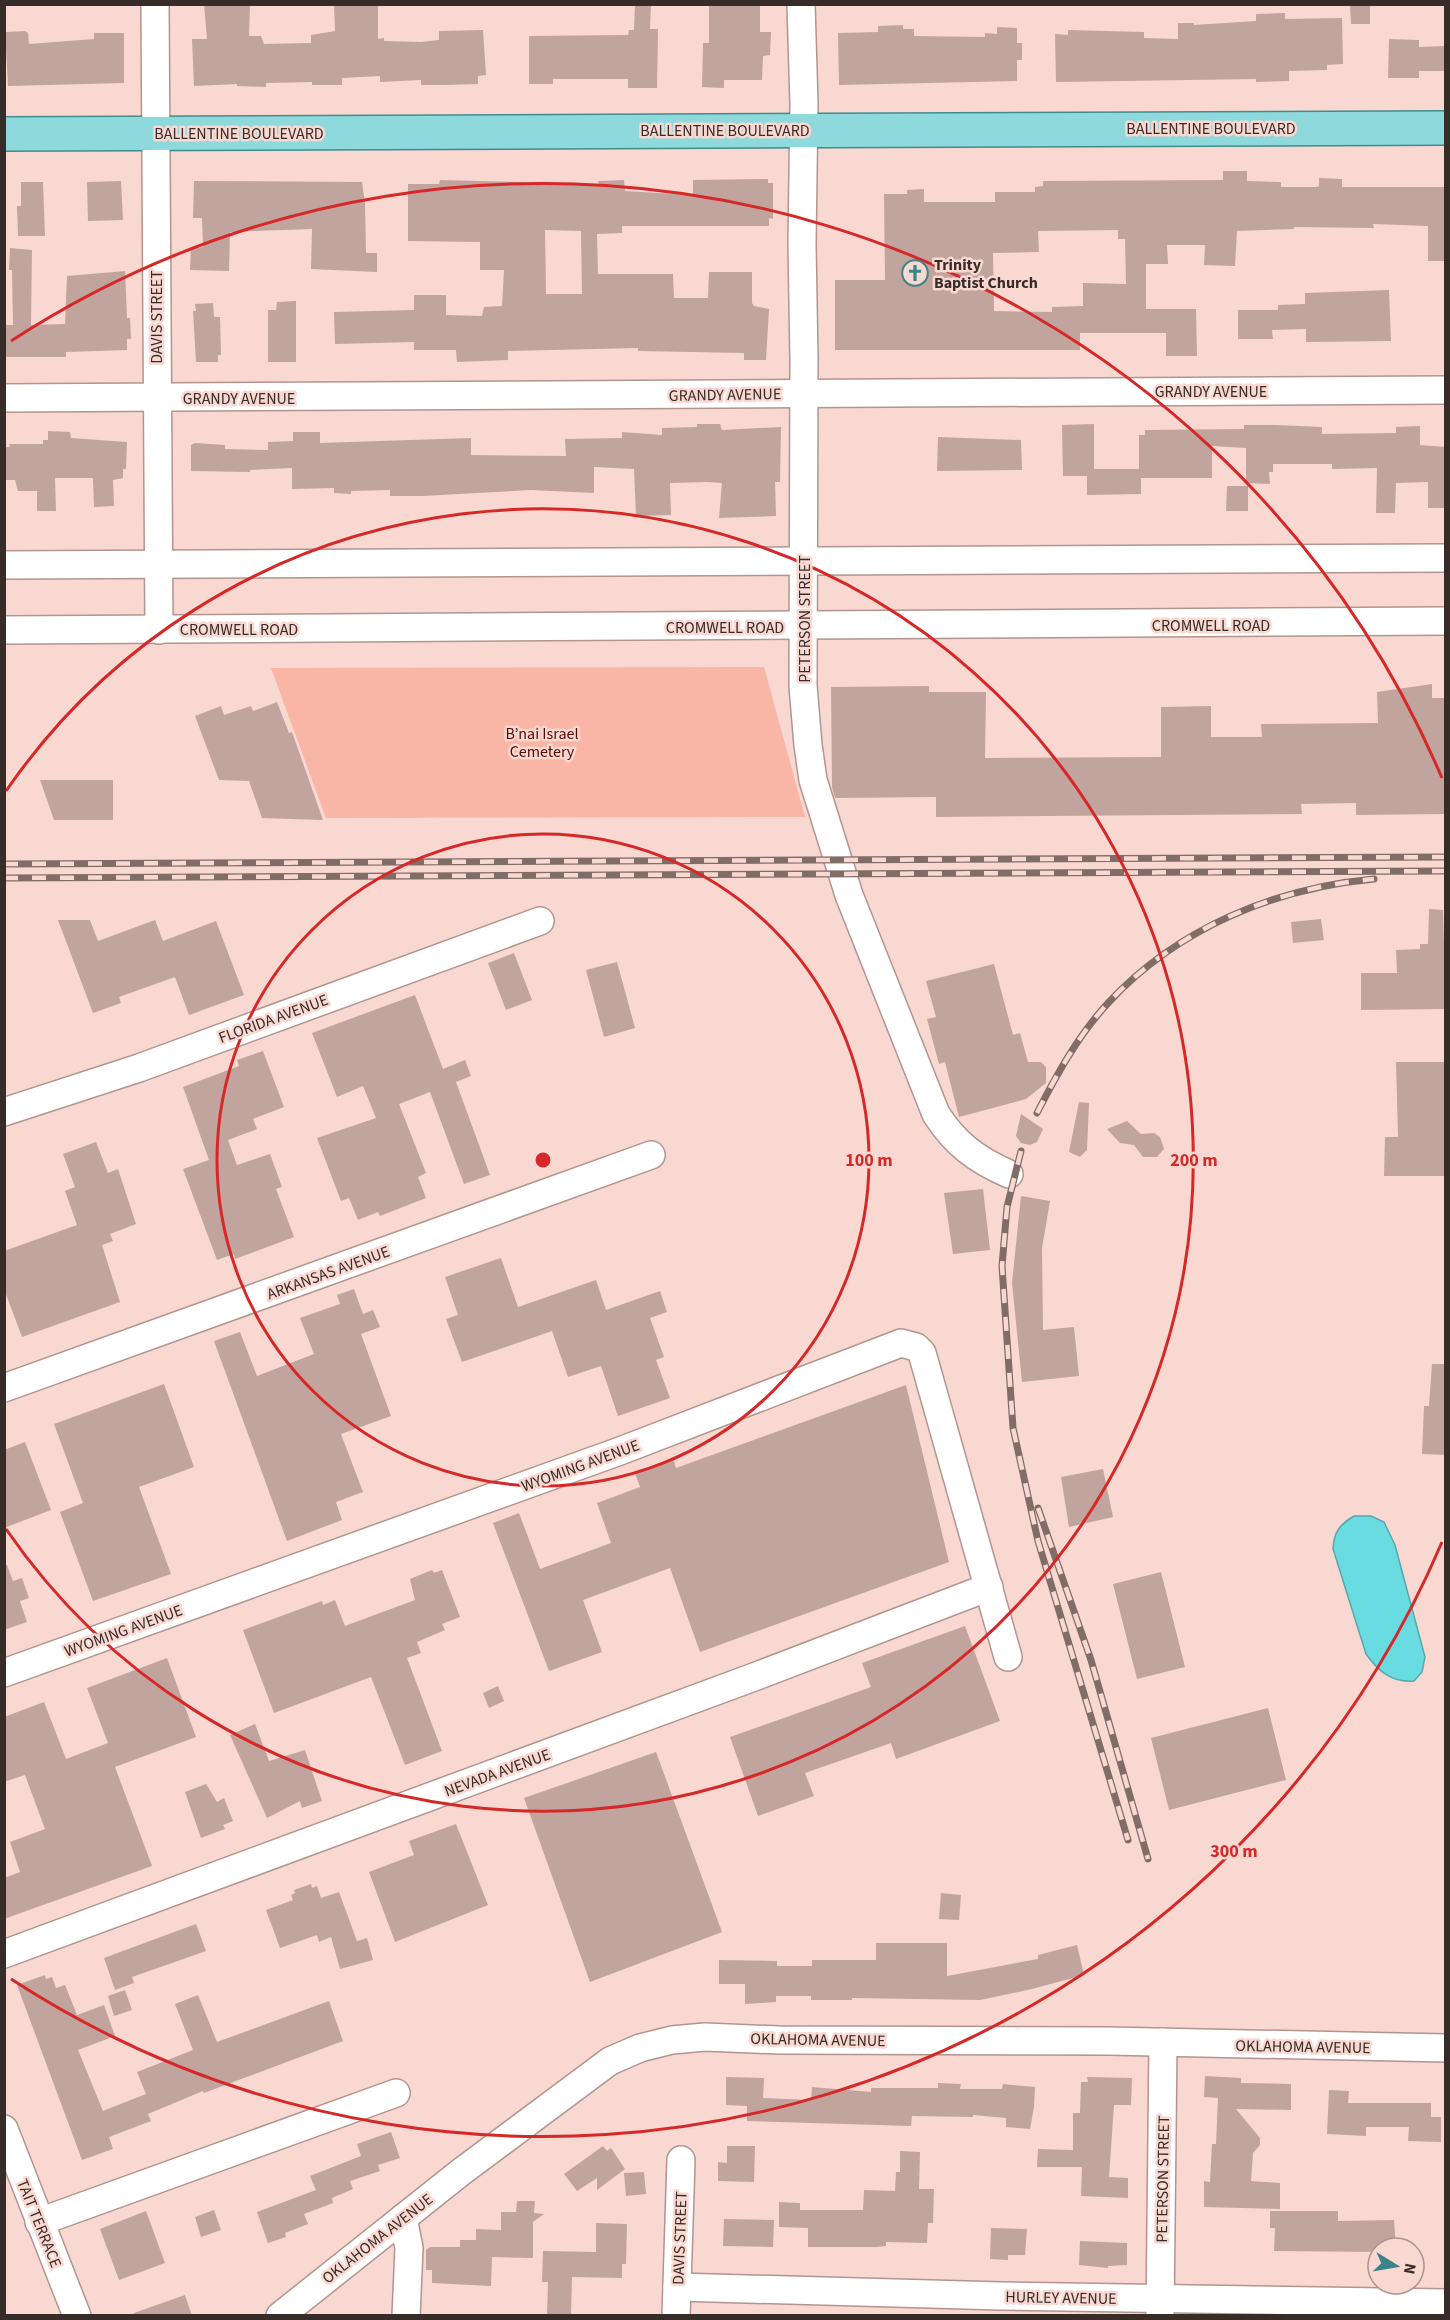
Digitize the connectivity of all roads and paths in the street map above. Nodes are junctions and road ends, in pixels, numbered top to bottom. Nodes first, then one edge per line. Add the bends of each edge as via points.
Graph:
1 (155, 4) edge
2 (801, 4) edge
3 (1446, 128) edge
4 (803, 130) junction
5 (4, 134) edge
6 (156, 134) junction
7 (1446, 390) edge
8 (804, 393) junction
9 (156, 397) junction
10 (4, 398) edge
11 (1446, 558) edge
12 (804, 561) junction
13 (158, 564) junction
14 (4, 565) edge
15 (1446, 621) edge
16 (804, 626) junction
17 (4, 630) edge
18 (159, 630) junction
19 (540, 921) dead end
20 (4, 1113) edge
21 (651, 1155) dead end
22 (1009, 1174) dead end
23 (4, 1388) edge
24 (989, 1587) junction
25 (1008, 1657) dead end
26 (4, 1673) edge
27 (4, 1954) edge
28 (1163, 2042) junction
29 (1446, 2048) edge
30 (396, 2093) dead end
31 (4, 2129) edge
32 (681, 2160) dead end
33 (403, 2218) junction
34 (39, 2222) junction
35 (677, 2287) junction
36 (1446, 2303) edge
37 (1160, 2307) edge
38 (77, 2316) edge
39 (280, 2316) edge
40 (406, 2316) edge
41 (676, 2316) edge

1 - 6 street, DAVIS STREET
2 - 4 street, PETERSON STREET
3 - 4 main road, BALLENTINE BOULEVARD
4 - 6 main road, BALLENTINE BOULEVARD
4 - 8 street, PETERSON STREET
5 - 6 main road, BALLENTINE BOULEVARD
6 - 9 street, DAVIS STREET
7 - 8 street, GRANDY AVENUE
8 - 9 street, GRANDY AVENUE
8 - 12 street, PETERSON STREET
9 - 10 street, GRANDY AVENUE
9 - 13 street, DAVIS STREET
11 - 12 street
12 - 13 street
12 - 16 street, PETERSON STREET
13 - 14 street
13 - 18 street, DAVIS STREET
15 - 16 street, CROMWELL ROAD
16 - 18 street, CROMWELL ROAD
16 - 22 street, PETERSON STREET via 803,686 813,780 849,895 936,1114 965,1150
17 - 18 street, CROMWELL ROAD
19 - 20 street, FLORIDA AVENUE via 139,1068
21 - 23 street, ARKANSAS AVENUE
24 - 25 street, WYOMING AVENUE
24 - 26 street, WYOMING AVENUE via 922,1353 901,1343 620,1451
24 - 27 street, NEVADA AVENUE
28 - 29 street, OKLAHOMA AVENUE
28 - 33 street, OKLAHOMA AVENUE via 705,2037 672,2040 610,2061
28 - 37 street, PETERSON STREET
30 - 34 street
31 - 34 street, TAIT TERRACE
32 - 35 street, DAVIS STREET
33 - 39 street, OKLAHOMA AVENUE
33 - 40 street via 409,2248
34 - 38 street, TAIT TERRACE
35 - 37 street, HURLEY AVENUE
35 - 41 street, DAVIS STREET
36 - 37 street, HURLEY AVENUE

